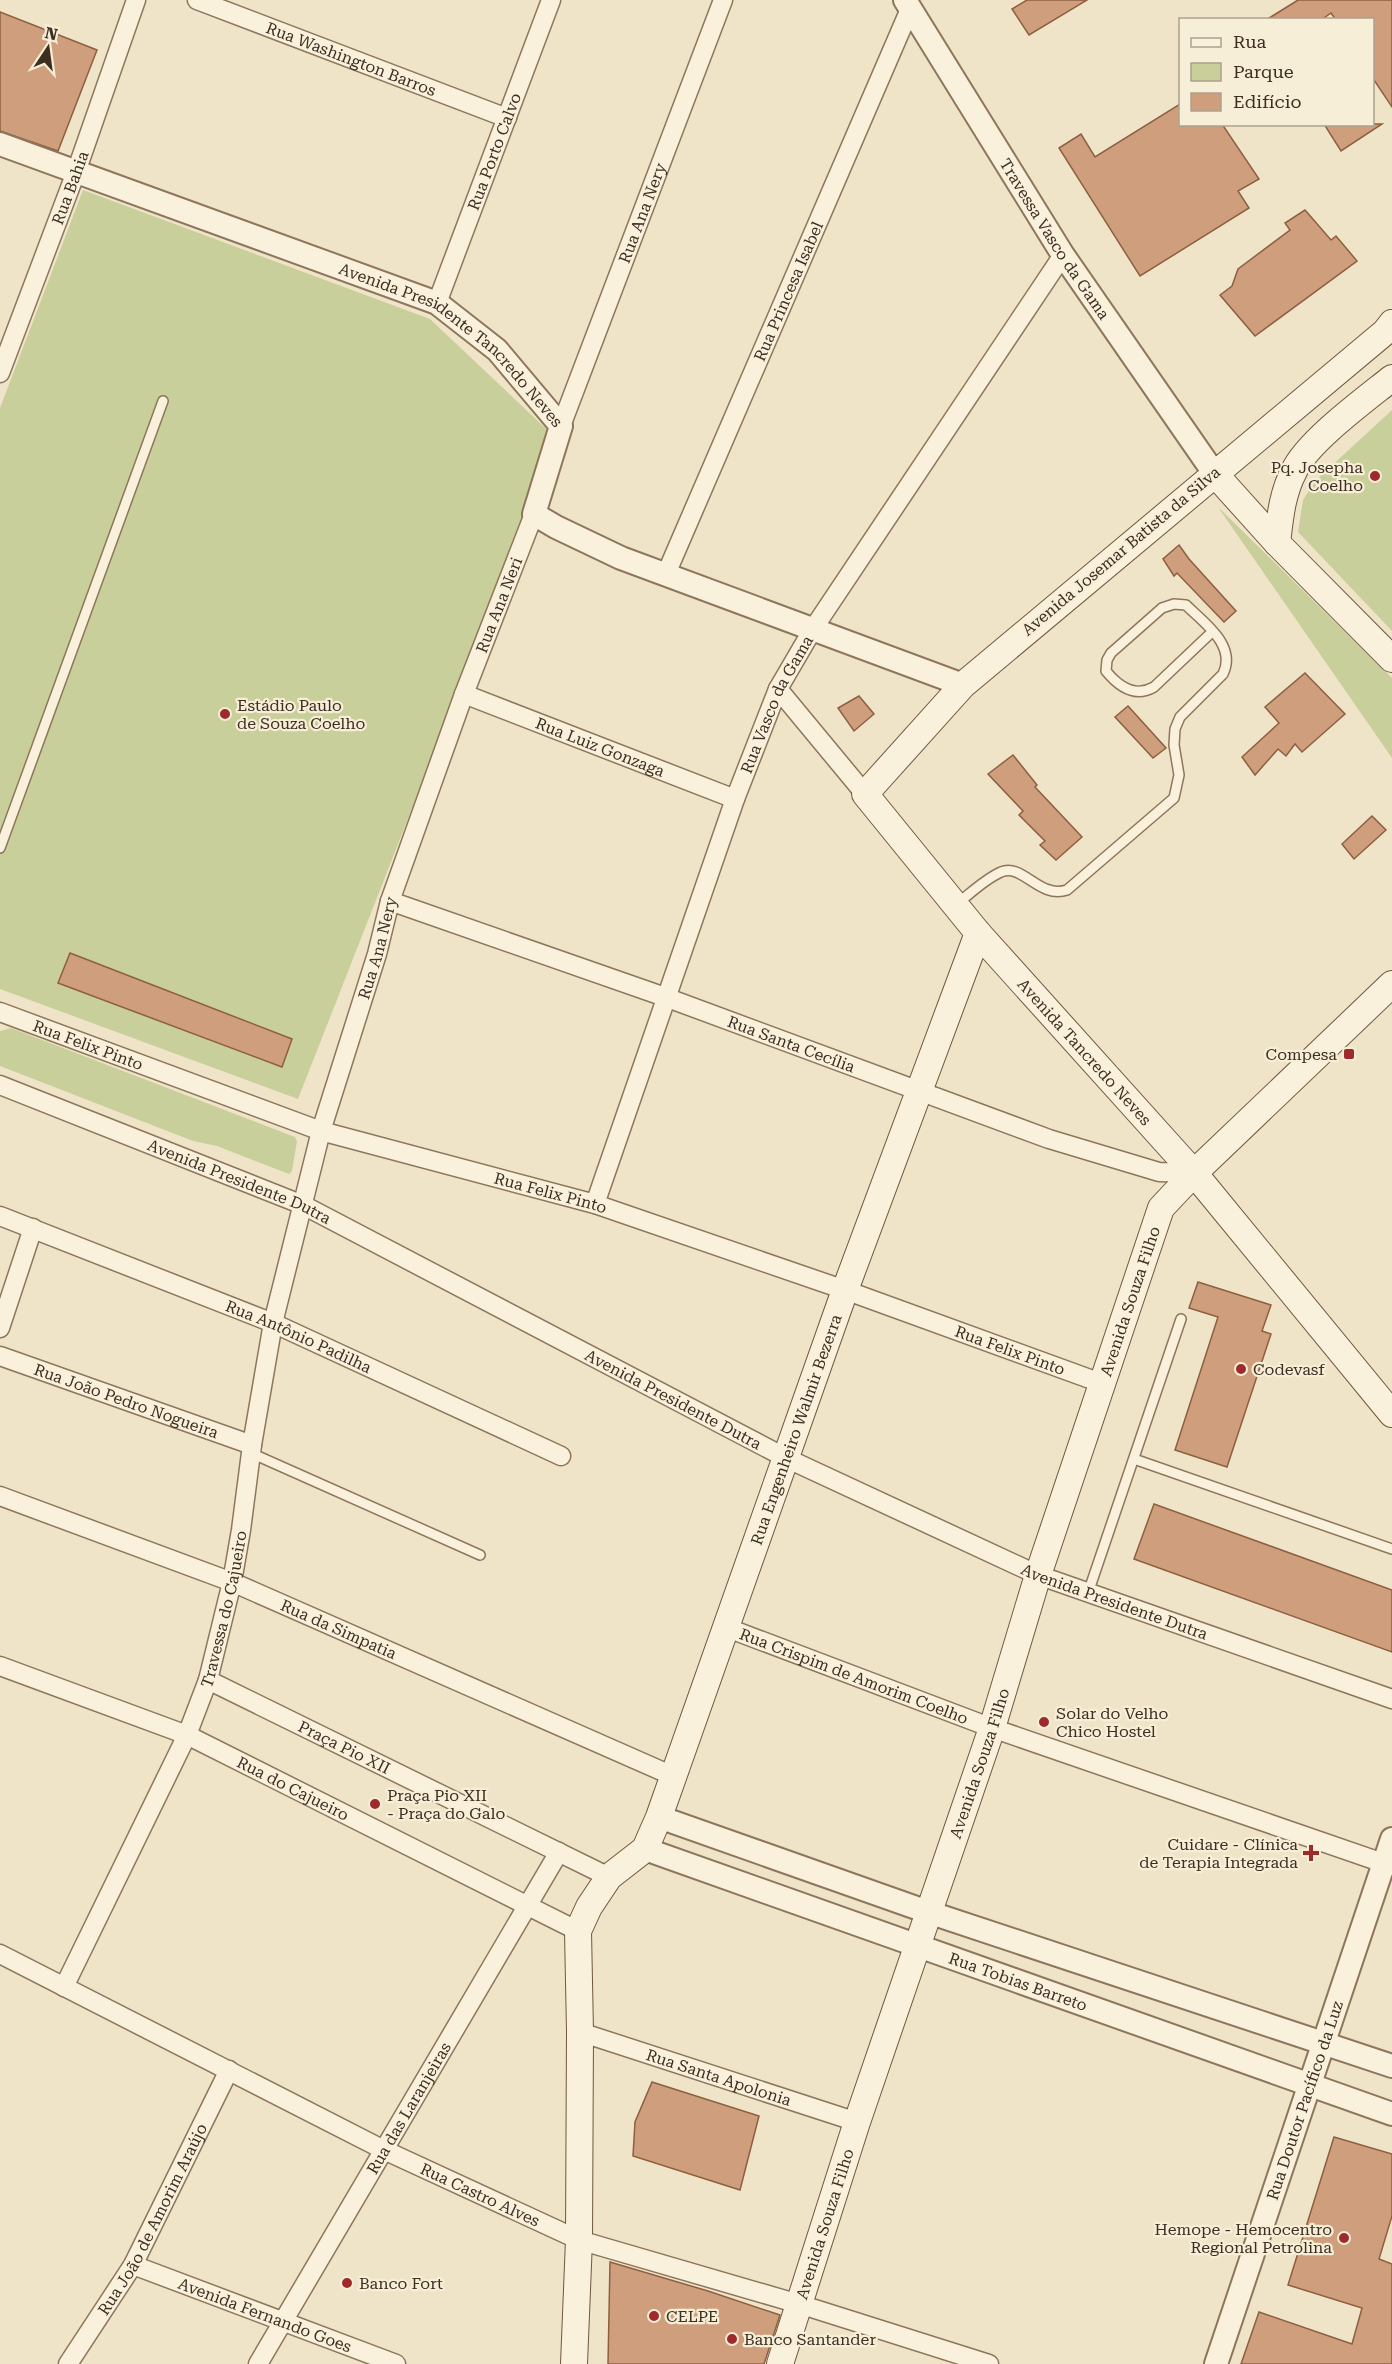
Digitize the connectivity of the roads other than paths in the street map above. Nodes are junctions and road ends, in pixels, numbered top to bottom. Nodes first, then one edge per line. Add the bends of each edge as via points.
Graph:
1 (136, 0) edge
2 (197, 0) edge
3 (551, 0) edge
4 (723, 0) edge
5 (907, 4) edge
6 (507, 118) junction
7 (0, 144) edge
8 (76, 172) junction
9 (1064, 255) junction
10 (437, 303) junction
11 (1392, 323) edge
12 (0, 373) edge
13 (1392, 378) edge
14 (163, 401) dead end
15 (561, 426) junction
16 (1214, 473) junction
17 (534, 514) junction
18 (1277, 543) junction
19 (666, 574) junction
20 (813, 629) junction
21 (1212, 632) junction
22 (1392, 659) edge
23 (963, 685) junction
24 (778, 689) junction
25 (464, 694) junction
26 (866, 794) junction
27 (735, 799) junction
28 (0, 848) edge
29 (390, 901) junction
30 (956, 905) junction
31 (978, 933) junction
32 (1392, 984) edge
33 (665, 997) junction
34 (0, 1012) edge
35 (0, 1085) edge
36 (919, 1090) junction
37 (321, 1131) junction
38 (1194, 1173) junction
39 (595, 1204) junction
40 (303, 1205) junction
41 (0, 1216) edge
42 (33, 1228) junction
43 (845, 1290) junction
44 (1182, 1319) dead end
45 (273, 1323) junction
46 (0, 1329) edge
47 (0, 1356) edge
48 (1101, 1383) junction
49 (1392, 1414) edge
50 (251, 1449) junction
51 (561, 1456) dead end
52 (786, 1458) junction
53 (1134, 1458) junction
54 (0, 1497) edge
55 (1392, 1549) edge
56 (480, 1555) dead end
57 (1038, 1575) junction
58 (232, 1582) junction
59 (1088, 1593) junction
60 (725, 1627) junction
61 (0, 1666) edge
62 (208, 1680) junction
63 (1392, 1699) edge
64 (992, 1728) junction
65 (187, 1735) junction
66 (673, 1776) junction
67 (658, 1817) junction
68 (1392, 1839) edge
69 (645, 1849) junction
70 (559, 1852) junction
71 (1388, 1865) edge
72 (609, 1877) junction
73 (527, 1905) junction
74 (928, 1912) junction
75 (578, 1931) junction
76 (917, 1945) junction
77 (0, 1954) edge
78 (64, 1987) junction
79 (580, 2032) junction
80 (1323, 2042) junction
81 (1392, 2066) edge
82 (229, 2070) junction
83 (1311, 2086) junction
84 (1392, 2114) edge
85 (857, 2121) junction
86 (384, 2150) junction
87 (579, 2240) junction
88 (133, 2265) junction
89 (799, 2304) junction
90 (282, 2321) junction
91 (68, 2364) edge
92 (258, 2364) edge
93 (396, 2364) edge
94 (574, 2364) edge
95 (780, 2364) edge
96 (990, 2364) edge
97 (1216, 2364) edge

1 - 8 street, Rua Bahia
2 - 6 street, Rua Washington Barros
3 - 6 street, Rua Porto Calvo
4 - 15 street, Rua Ana Nery
5 - 9 street, Travessa Vasco da Gama
5 - 19 street, Rua Princesa Isabel
6 - 10 street, Rua Porto Calvo
7 - 8 street, Avenida Presidente Tancredo Neves
8 - 10 street, Avenida Presidente Tancredo Neves
8 - 12 street, Rua Bahia
9 - 16 street, Travessa Vasco da Gama
9 - 20 street, Rua Vasco da Gama
10 - 15 street, Avenida Presidente Tancredo Neves via 497,350
11 - 16 main road, Avenida Josemar Batista da Silva
13 - 18 main road via 1316,443 1294,469 1282,501
14 - 28 lane
15 - 17 street, Avenida Presidente Tancredo Neves
16 - 18 main road
16 - 23 main road, Avenida Josemar Batista da Silva
17 - 19 street via 621,558
17 - 25 street, Rua Ana Neri
18 - 22 main road
19 - 20 street
20 - 23 street
20 - 24 street, Rua Vasco da Gama
21 - 21 lane via 1145,692 1123,687 1106,671 1111,653 1162,608 1186,605
21 - 30 lane via 1221,641 1227,665 1223,674 1180,717 1175,729 1179,775 1173,798 1066,890 1050,892 1013,872 1002,871
23 - 26 main road, Avenida Josemar Batista da Silva
24 - 26 street, Avenida Tancredo Neves
24 - 27 street, Rua Vasco da Gama
25 - 27 street, Rua Luiz Gonzaga
25 - 29 street, Rua Ana Nery
26 - 30 main road, Avenida Tancredo Neves
27 - 33 street, Rua Vasco da Gama
29 - 33 street, Rua Santa Cecília
29 - 37 street, Rua Ana Nery
30 - 31 main road, Avenida Tancredo Neves
31 - 36 main road, Rua Engenheiro Walmir Bezerra
31 - 38 main road, Avenida Tancredo Neves
32 - 38 main road, Avenida Souza Filho
33 - 36 street, Rua Santa Cecília
33 - 39 street, Rua Vasco da Gama
34 - 37 street, Rua Felix Pinto
35 - 40 street, Avenida Presidente Dutra
36 - 38 street, Rua Santa Cecília via 1049,1139 1137,1166 1159,1172
36 - 43 main road, Rua Engenheiro Walmir Bezerra
37 - 39 street, Rua Felix Pinto
37 - 40 street, Rua Ana Nery
38 - 48 main road, Avenida Souza Filho via 1161,1208
38 - 49 main road, Avenida Tancredo Neves
39 - 43 street, Rua Felix Pinto
40 - 45 street, Travessa do Cajueiro
40 - 52 street, Avenida Presidente Dutra
41 - 42 street, Rua Antônio Padilha
42 - 45 street, Rua Antônio Padilha
42 - 46 street
43 - 48 street, Rua Felix Pinto
43 - 52 main road, Rua Engenheiro Walmir Bezerra
44 - 53 lane
45 - 50 street, Travessa do Cajueiro
45 - 51 street, Rua Antônio Padilha
47 - 50 street, Rua João Pedro Nogueira
48 - 57 main road, Avenida Souza Filho
50 - 56 lane
50 - 58 street, Travessa do Cajueiro
52 - 57 street, Avenida Presidente Dutra
52 - 60 main road, Rua Engenheiro Walmir Bezerra
53 - 55 lane
53 - 59 lane
54 - 58 street, Rua da Simpatia
57 - 59 street, Avenida Presidente Dutra
57 - 64 main road, Avenida Souza Filho
58 - 62 street, Travessa do Cajueiro
58 - 66 street, Rua da Simpatia
59 - 63 street, Avenida Presidente Dutra
60 - 64 street, Rua Crispim de Amorim Coelho
60 - 66 main road, Rua Engenheiro Walmir Bezerra
61 - 65 street, Rua do Cajueiro
62 - 65 street, Travessa do Cajueiro
62 - 70 street, Praça Pio XII
64 - 71 street, Rua Crispim de Amorim Coelho
64 - 74 main road, Avenida Souza Filho
65 - 73 street, Rua do Cajueiro
65 - 78 street, Travessa do Cajueiro
66 - 67 main road, Rua Engenheiro Walmir Bezerra
67 - 69 main road, Rua Engenheiro Walmir Bezerra
67 - 74 street
68 - 71 street, Rua Doutor Pacífico da Luz
69 - 72 main road
69 - 76 street, Rua Tobias Barreto
70 - 72 street, Praça Pio XII
70 - 73 street, Rua das Laranjeiras
71 - 80 street, Rua Doutor Pacífico da Luz
72 - 75 main road
73 - 75 street, Rua do Cajueiro
73 - 86 street, Rua das Laranjeiras
74 - 76 main road, Avenida Souza Filho
74 - 80 street
75 - 79 main road
76 - 83 street, Rua Tobias Barreto
76 - 85 main road, Avenida Souza Filho
77 - 78 street, Rua Castro Alves
78 - 82 street, Rua Castro Alves
79 - 85 street, Rua Santa Apolonia
79 - 87 main road
80 - 81 street
80 - 83 street, Rua Doutor Pacífico da Luz
82 - 86 street, Rua Castro Alves
82 - 88 street, Rua João de Amorim Araújo
83 - 84 street, Rua Tobias Barreto
83 - 97 street, Rua Doutor Pacífico da Luz
85 - 89 main road, Avenida Souza Filho
86 - 87 street, Rua Castro Alves
86 - 90 street, Rua das Laranjeiras
87 - 89 street, Rua Castro Alves
87 - 94 main road
88 - 90 street, Avenida Fernando Goes
88 - 91 street, Rua João de Amorim Araújo
89 - 95 main road, Avenida Souza Filho
89 - 96 street, Rua Castro Alves
90 - 92 street, Rua das Laranjeiras
90 - 93 street, Avenida Fernando Goes

